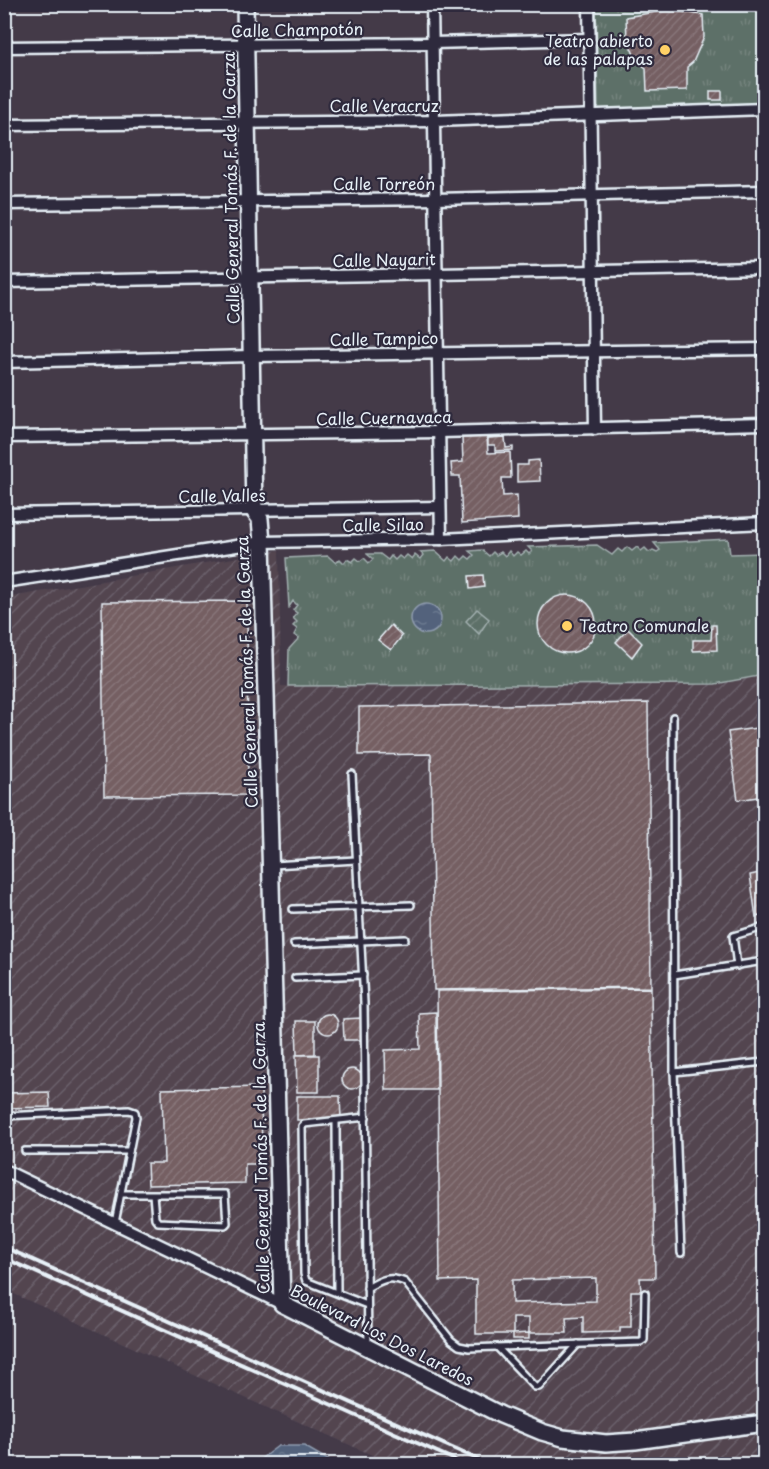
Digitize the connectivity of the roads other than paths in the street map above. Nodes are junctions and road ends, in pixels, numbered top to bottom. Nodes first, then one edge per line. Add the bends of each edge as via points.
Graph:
1 (245, 4) edge
2 (432, 4) edge
3 (589, 4) edge
4 (590, 39) junction
5 (433, 43) junction
6 (246, 45) junction
7 (4, 47) edge
8 (765, 109) edge
9 (591, 115) junction
10 (435, 121) junction
11 (248, 122) junction
12 (4, 126) edge
13 (765, 191) edge
14 (592, 196) junction
15 (436, 199) junction
16 (249, 200) junction
17 (4, 204) edge
18 (765, 268) edge
19 (593, 272) junction
20 (438, 274) junction
21 (250, 278) junction
22 (4, 282) edge
23 (765, 349) edge
24 (594, 351) junction
25 (438, 353) junction
26 (251, 356) junction
27 (4, 362) edge
28 (765, 424) edge
29 (596, 429) junction
30 (440, 432) junction
31 (253, 434) junction
32 (4, 437) edge
33 (440, 507) junction
34 (254, 511) junction
35 (4, 513) edge
36 (765, 524) edge
37 (441, 539) junction
38 (262, 542) junction
39 (4, 582) edge
40 (673, 717) dead end
41 (352, 774) dead end
42 (356, 860) junction
43 (272, 865) junction
44 (411, 905) dead end
45 (359, 907) junction
46 (293, 909) dead end
47 (765, 927) edge
48 (405, 939) dead end
49 (361, 941) junction
50 (294, 944) dead end
51 (765, 961) edge
52 (737, 966) junction
53 (363, 975) junction
54 (674, 975) junction
55 (295, 978) dead end
56 (765, 1062) edge
57 (674, 1072) junction
58 (4, 1116) edge
59 (366, 1117) junction
60 (336, 1122) junction
61 (25, 1151) dead end
62 (129, 1151) junction
63 (4, 1170) edge
64 (121, 1194) junction
65 (153, 1194) junction
66 (115, 1223) junction
67 (681, 1253) dead end
68 (367, 1288) junction
69 (337, 1293) junction
70 (645, 1293) dead end
71 (282, 1304) junction
72 (367, 1305) junction
73 (578, 1344) junction
74 (496, 1347) junction
75 (368, 1348) junction
76 (765, 1423) edge

1 - 6 street, Calle General Tomás F. de la Garza
2 - 5 street
3 - 4 street
4 - 5 street, Calle Champotón
4 - 9 street
5 - 6 street, Calle Champotón
5 - 10 street
6 - 7 street, Calle Champotón
6 - 11 street, Calle General Tomás F. de la Garza
8 - 9 street, Calle Veracruz
9 - 10 street, Calle Veracruz
9 - 14 street
10 - 11 street, Calle Veracruz
10 - 15 street
11 - 12 street, Calle Veracruz
11 - 16 street, Calle General Tomás F. de la Garza
13 - 14 street, Calle Torreón
14 - 15 street, Calle Torreón
14 - 19 street
15 - 16 street, Calle Torreón
15 - 20 street
16 - 17 street, Calle Torreón
16 - 21 street, Calle General Tomás F. de la Garza
18 - 19 street, Calle Nayarit
19 - 20 street, Calle Nayarit
19 - 24 street
20 - 21 street, Calle Nayarit
20 - 25 street
21 - 22 street, Calle Nayarit
21 - 26 street, Calle General Tomás F. de la Garza
23 - 24 street, Calle Tampico
24 - 25 street, Calle Tampico
24 - 29 street
25 - 26 street, Calle Tampico
25 - 30 street
26 - 27 street, Calle Tampico
26 - 31 street, Calle General Tomás F. de la Garza
28 - 29 street, Calle Cuernavaca
29 - 30 street, Calle Cuernavaca
30 - 31 street, Calle Cuernavaca
30 - 33 street
31 - 32 street, Calle Cuernavaca
31 - 34 street, Calle General Tomás F. de la Garza
33 - 34 street, Calle Valles
33 - 37 street
34 - 35 street, Calle Valles
34 - 38 street, Calle General Tomás F. de la Garza via 260,519
36 - 37 street, Calle Silao
37 - 38 street, Calle Silao
38 - 39 street, Calle Silao
38 - 43 street, Calle General Tomás F. de la Garza
40 - 54 lane
41 - 42 lane
42 - 43 lane
42 - 45 lane
43 - 71 street, Calle General Tomás F. de la Garza
44 - 45 lane
45 - 46 lane
45 - 49 lane
47 - 52 lane via 733,936
48 - 49 lane
49 - 50 lane
49 - 53 lane
51 - 52 lane
52 - 54 lane
53 - 55 lane
53 - 59 lane
54 - 57 lane
56 - 57 lane
57 - 67 lane
58 - 62 lane via 129,1110 136,1117
59 - 60 lane
59 - 68 lane
60 - 69 lane
60 - 69 lane via 302,1126 304,1274 306,1281
61 - 62 lane
62 - 64 lane
63 - 66 street, Boulevard Los Dos Laredos
64 - 65 lane
64 - 66 lane
65 - 65 lane via 225,1194 227,1223 158,1222
66 - 71 street, Boulevard Los Dos Laredos
68 - 72 lane
68 - 74 lane via 383,1278 405,1282 459,1346
69 - 72 lane
70 - 73 lane via 644,1340
71 - 75 street, Boulevard Los Dos Laredos
72 - 75 lane
73 - 74 lane
73 - 74 lane via 538,1387
75 - 76 street, Boulevard Los Dos Laredos via 501,1415 563,1438 635,1442

